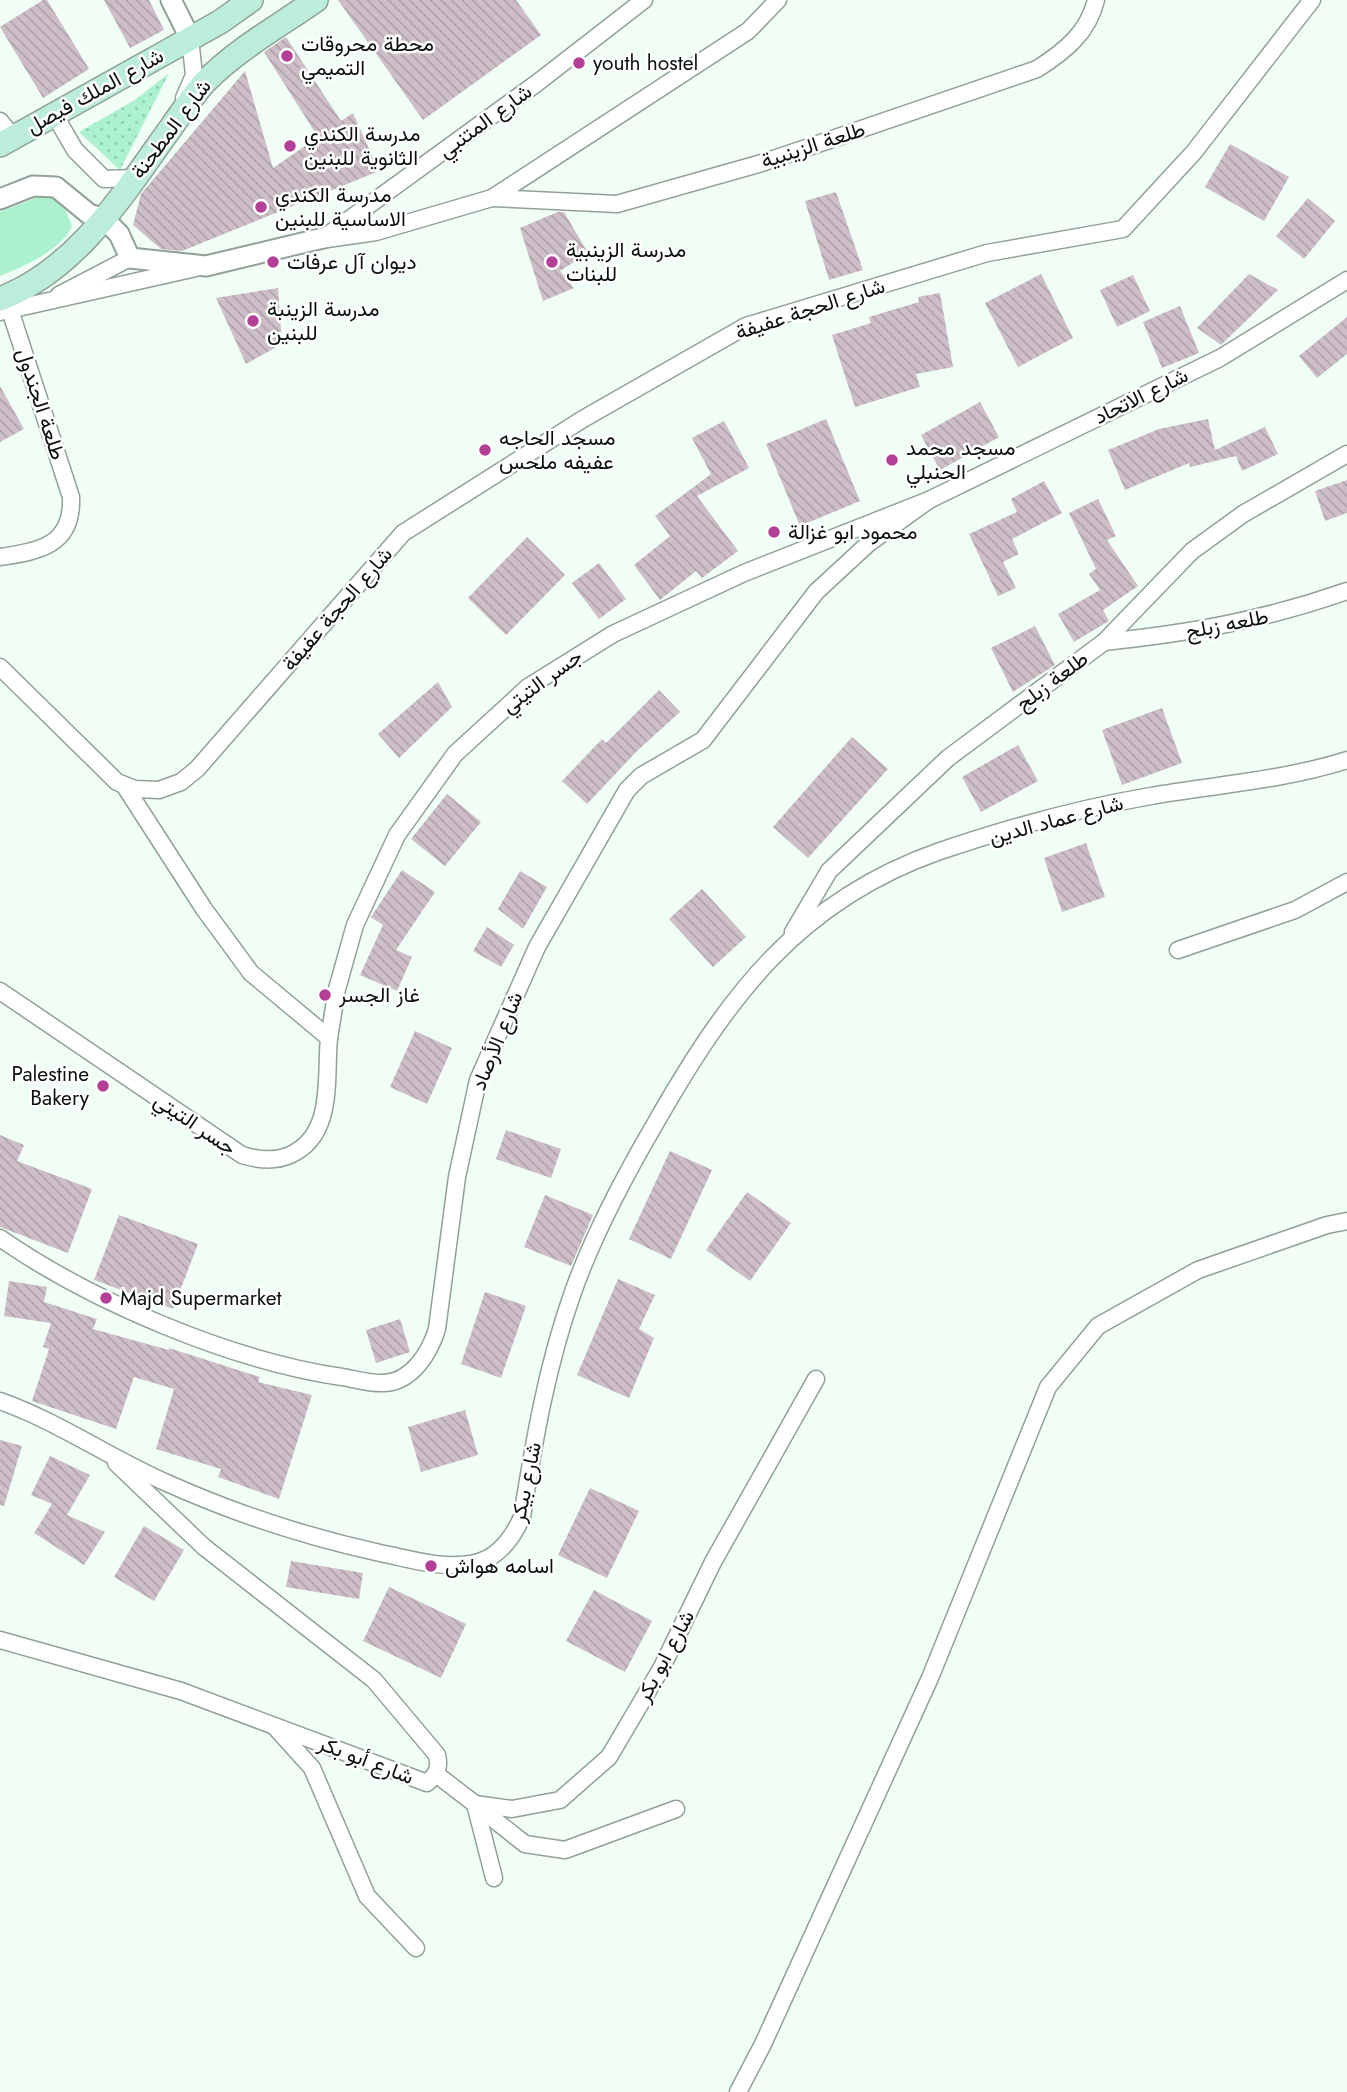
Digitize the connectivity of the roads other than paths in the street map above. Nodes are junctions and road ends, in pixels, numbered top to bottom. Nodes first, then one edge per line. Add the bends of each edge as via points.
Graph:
1 (171, 0) edge
2 (251, 0) edge
3 (316, 0) edge
4 (644, 0) edge
5 (778, 0) edge
6 (1096, 0) edge
7 (1312, 0) edge
8 (190, 38) junction
9 (54, 114) junction
10 (170, 129) junction
11 (4, 135) edge
12 (134, 178) junction
13 (492, 198) junction
14 (0, 199) edge
15 (104, 219) junction
16 (323, 238) junction
17 (130, 258) junction
18 (1347, 280) edge
19 (39, 306) junction
20 (3, 307) edge
21 (1347, 454) edge
22 (929, 500) junction
23 (0, 557) edge
24 (1347, 592) edge
25 (1104, 642) junction
26 (0, 667) edge
27 (1347, 760) edge
28 (124, 785) junction
29 (1347, 882) edge
30 (788, 940) junction
31 (1178, 950) dead end
32 (0, 991) edge
33 (329, 1039) junction
34 (1347, 1221) edge
35 (0, 1238) edge
36 (816, 1379) dead end
37 (0, 1401) edge
38 (102, 1449) junction
39 (0, 1640) edge
40 (274, 1725) junction
41 (436, 1774) junction
42 (475, 1804) junction
43 (676, 1808) dead end
44 (494, 1878) dead end
45 (416, 1948) dead end
46 (738, 2092) edge

1 - 8 street
2 - 8 main road
3 - 10 main road, شارع المطحنة via 204,83
4 - 16 street, شارع المتنبي
5 - 13 street via 748,31
6 - 13 street, طلعة الزينبية via 1088,25 1070,46 1037,69 762,163 617,204
7 - 28 street, شارع الحجة عفيفة via 1194,152 1123,229 987,253 746,326 583,419 403,533 197,769 181,782 159,790
8 - 9 main road, شارع الملك فيصل
8 - 10 street via 194,75
9 - 11 main road, شارع الملك فيصل
9 - 12 street via 75,150 104,178
10 - 12 main road, شارع المطحنة
12 - 15 main road, شارع المطحنة
13 - 16 street via 376,232
14 - 15 street via 33,186 56,187 89,214
15 - 17 street via 119,234
15 - 20 main road via 70,256
16 - 17 street via 206,266
16 - 19 street
17 - 19 street
18 - 22 street, شارع الاتحاد via 1220,358
19 - 20 street
20 - 23 street, طلعة الجندول via 71,497 68,524 52,544
21 - 25 street, طلعة زبلح via 1243,514 1192,551
22 - 33 street, جسر التيتي via 744,573 613,635 555,667 502,708 434,780 381,864 345,956
22 - 35 street, شارع الأرصاد via 869,543 816,592 703,740 641,776 626,790 537,947 478,1080 457,1177 437,1329 428,1353 411,1371 386,1383 286,1366 167,1327 29,1258
24 - 25 street, طلعه زبلح via 1283,613 1189,634
25 - 30 street, طلعة زبلح via 948,758 829,871
26 - 28 street
27 - 30 street, شارع عماد الدين via 1075,811 940,851 862,886
28 - 33 street via 251,973
29 - 31 street via 1295,910
30 - 38 street, شارع بيكر via 738,993 699,1046 599,1230 573,1291 551,1363 522,1517 498,1552 477,1563 452,1566 343,1544 217,1504
32 - 33 street, جسر التيتي via 231,1149 252,1158 286,1157 313,1137 326,1103
34 - 46 street via 1327,1224 1186,1276 1098,1326 1048,1387 930,1678
36 - 42 street, شارع ابو بكر via 713,1562 662,1667 608,1757 561,1800 512,1809
37 - 38 street, شارع بيكر
38 - 41 street, شارع أبو بكر via 204,1547 374,1679 437,1755
39 - 40 street, شارع أبو بكر via 181,1690
40 - 41 street, شارع أبو بكر via 428,1783
40 - 45 street via 312,1768 367,1896
41 - 42 street, شارع ابو بكر
42 - 43 street via 525,1844 565,1850
42 - 44 street

